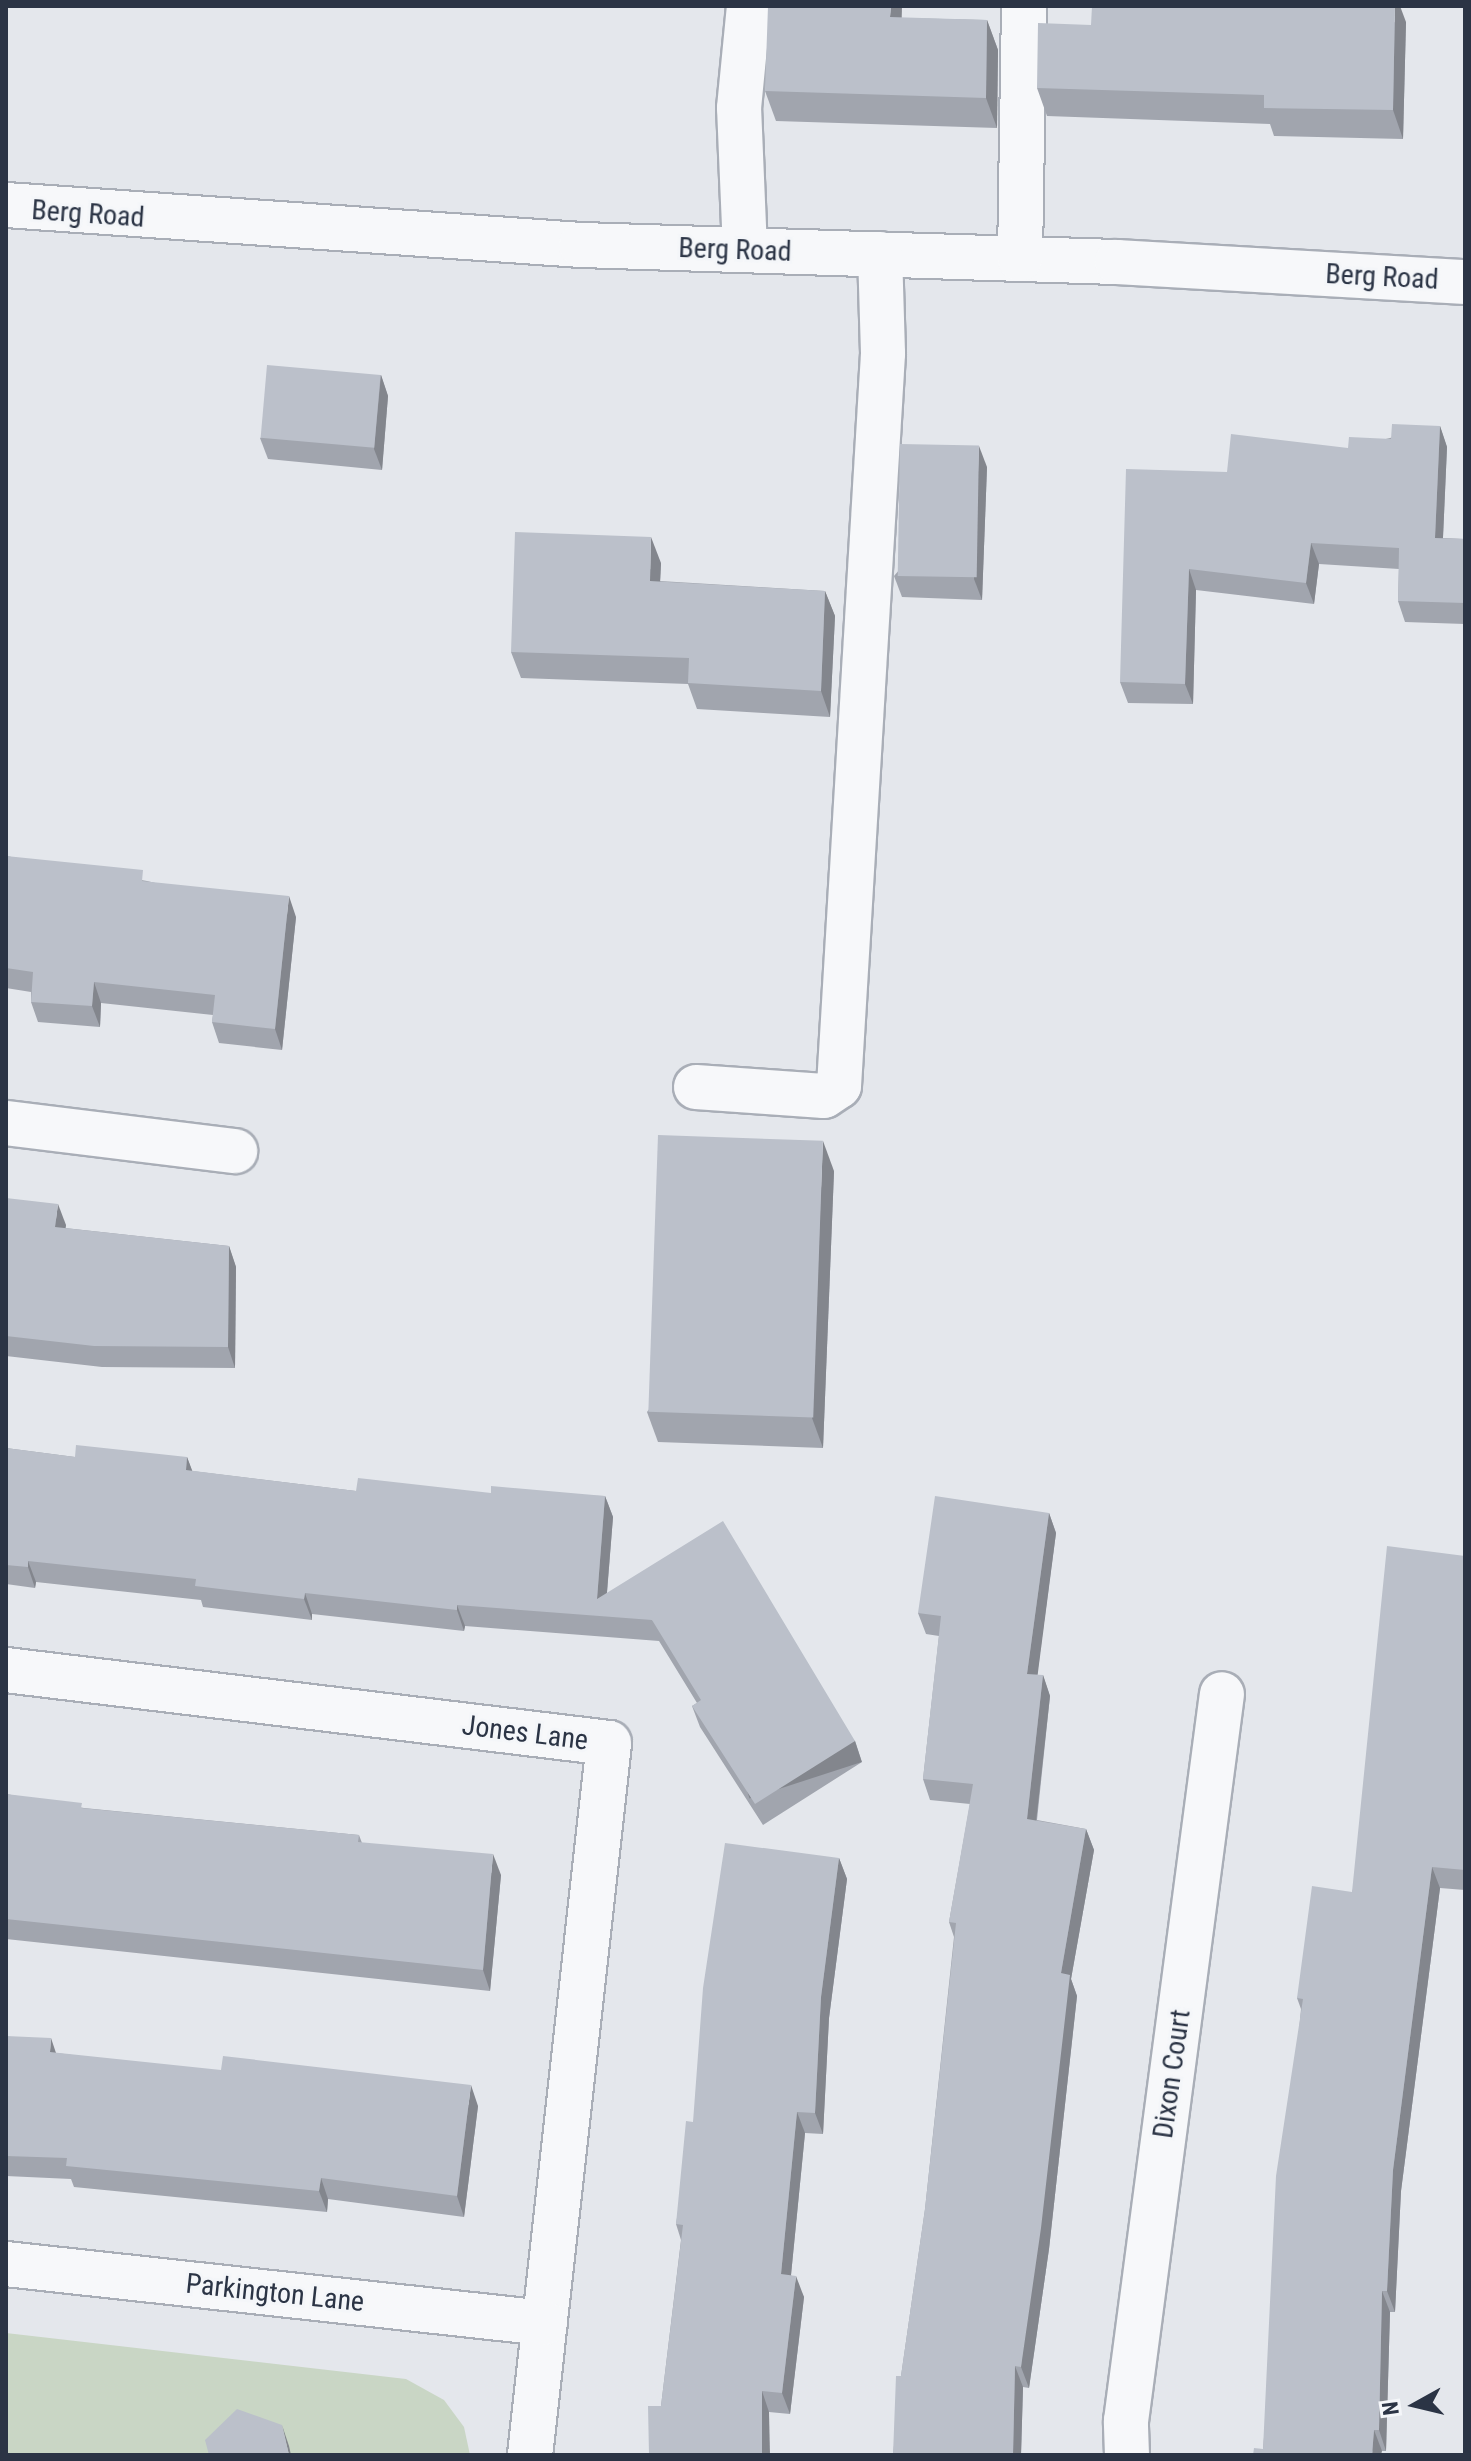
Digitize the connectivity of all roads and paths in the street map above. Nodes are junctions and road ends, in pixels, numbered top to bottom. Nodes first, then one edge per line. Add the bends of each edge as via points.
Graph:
1 (749, 6) edge
2 (1024, 6) edge
3 (6, 205) edge
4 (745, 250) junction
5 (880, 254) junction
6 (1020, 259) junction
7 (1465, 282) edge
8 (696, 1087) dead end
9 (6, 1123) edge
10 (235, 1151) dead end
11 (6, 1670) edge
12 (1222, 1694) dead end
13 (6, 2264) edge
14 (545, 2323) junction
15 (530, 2455) edge
16 (1127, 2455) edge

1 - 4 street via 739,108
2 - 6 street
3 - 4 street, Berg Road via 581,245
4 - 5 street, Berg Road
5 - 6 street, Berg Road
5 - 8 street via 883,353 839,1086 824,1096
6 - 7 street, Berg Road
9 - 10 street
11 - 14 street, Jones Lane via 609,1743
12 - 16 street, Dixon Court via 1126,2421
13 - 14 street, Parkington Lane
14 - 15 street

